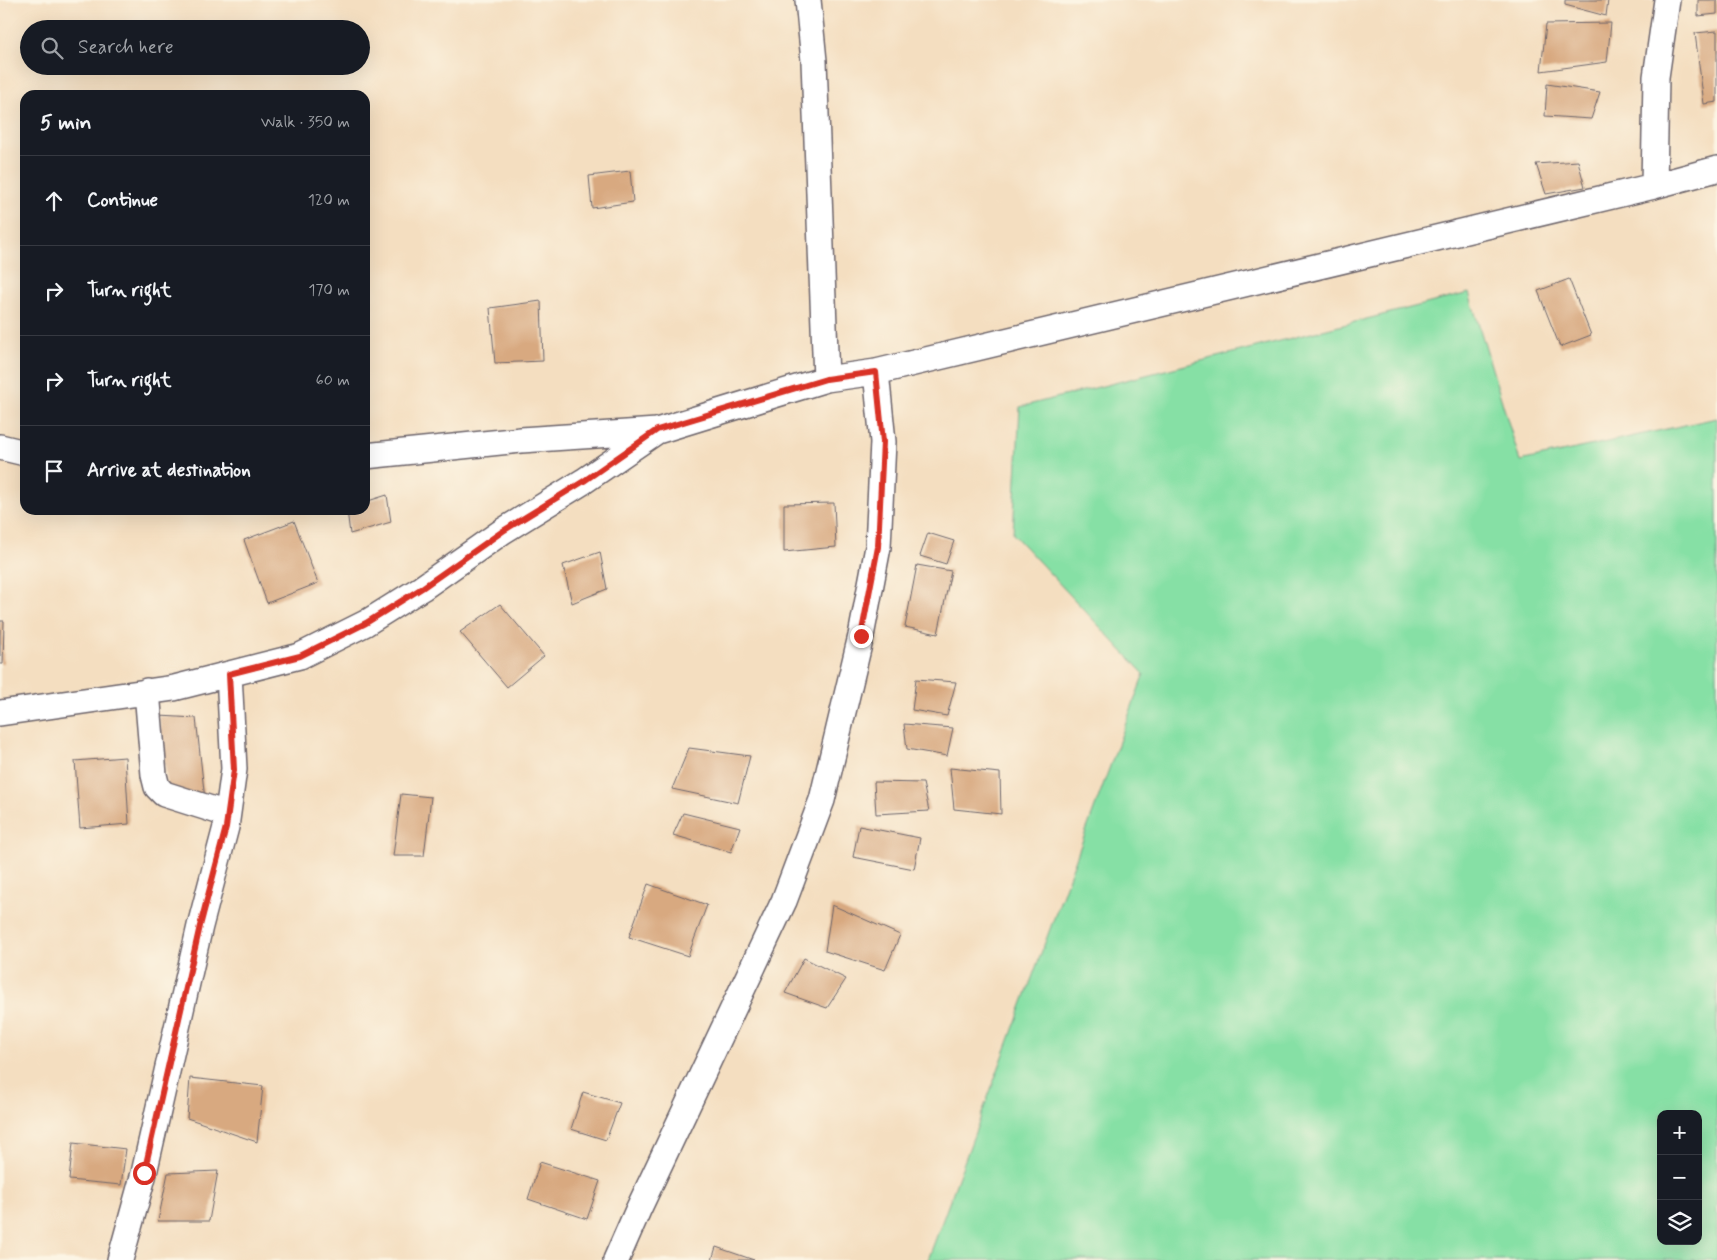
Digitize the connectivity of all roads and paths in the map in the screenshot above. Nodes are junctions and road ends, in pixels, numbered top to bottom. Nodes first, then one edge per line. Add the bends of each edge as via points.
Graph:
1 (808, 0) edge
2 (1667, 0) edge
3 (1717, 169) edge
4 (1654, 186) junction
5 (876, 372) junction
6 (826, 379) junction
7 (657, 430) junction
8 (0, 447) edge
9 (20, 451) edge
10 (370, 455) edge
11 (229, 674) junction
12 (147, 691) junction
13 (0, 713) edge
14 (227, 814) junction
15 (120, 1260) edge
16 (616, 1260) edge

1 - 6 street via 814,61
2 - 4 street via 1656,77
3 - 4 street
4 - 5 street
5 - 6 street
5 - 16 street via 883,442 878,547 861,636 822,800 784,901
6 - 7 street
7 - 10 street
7 - 11 street via 366,623 300,656
8 - 9 street
11 - 12 street via 174,688
11 - 14 street via 234,770
12 - 13 street
12 - 14 street via 157,787 164,794
14 - 15 street via 144,1173

